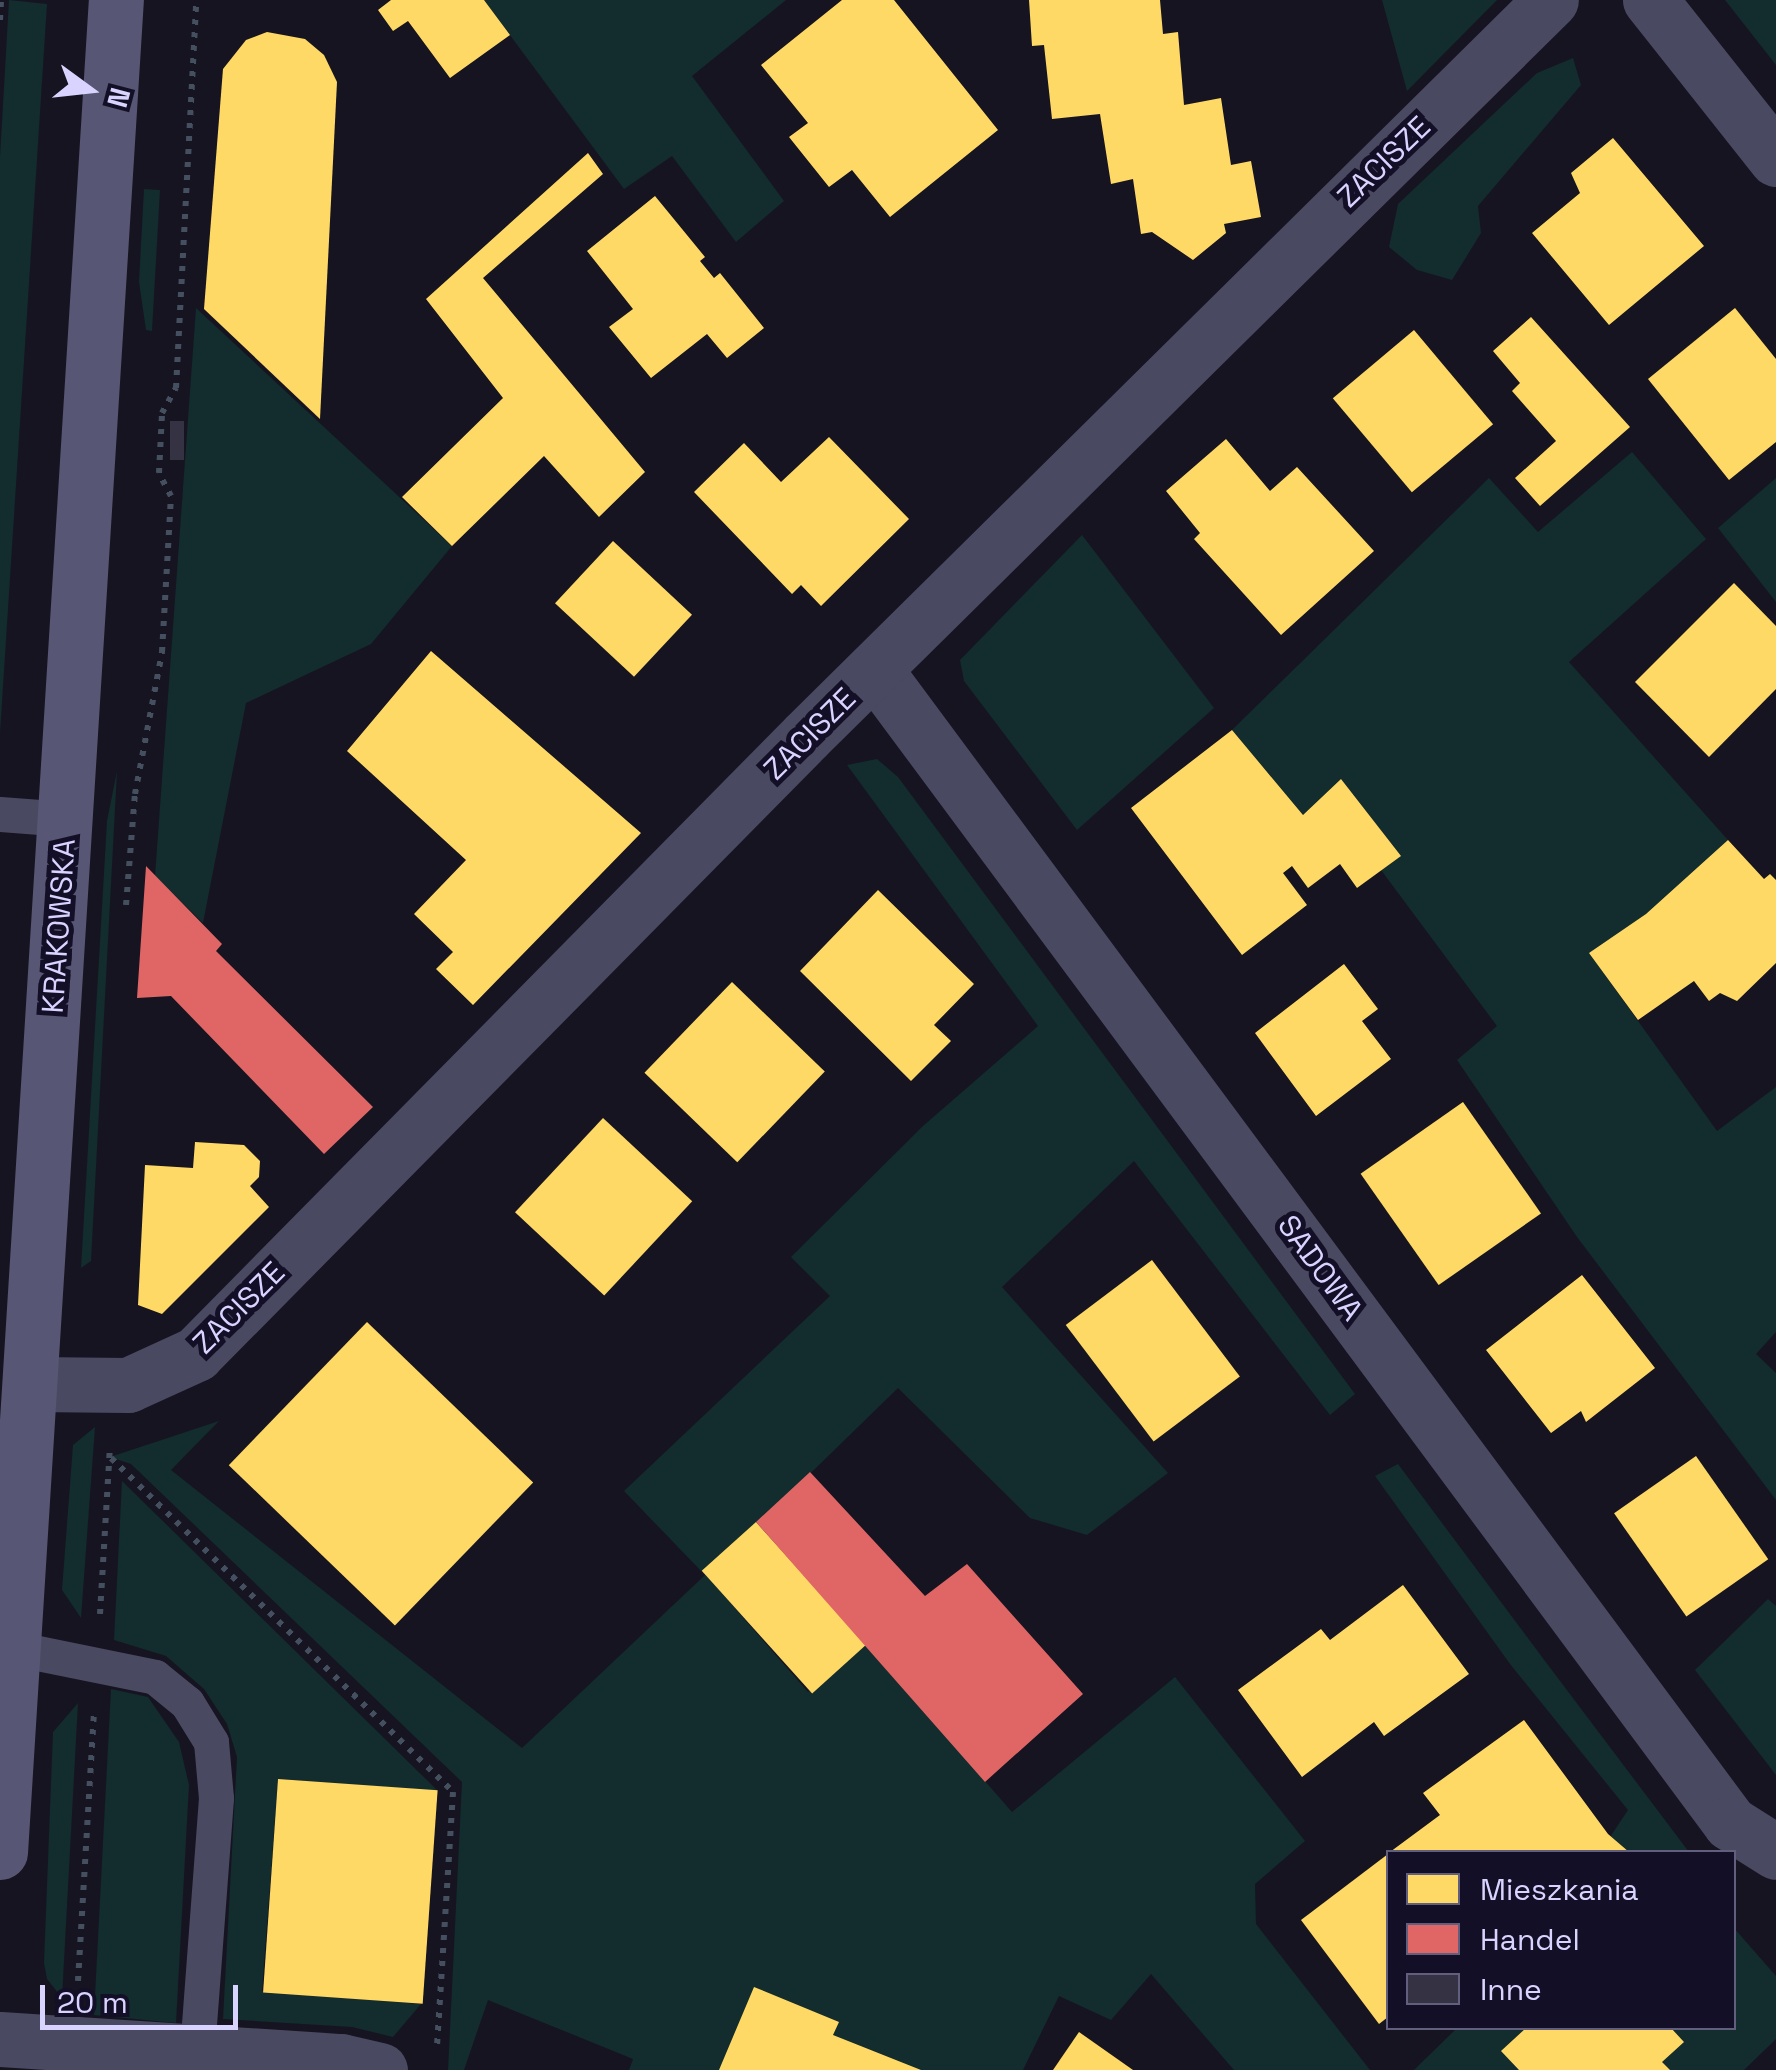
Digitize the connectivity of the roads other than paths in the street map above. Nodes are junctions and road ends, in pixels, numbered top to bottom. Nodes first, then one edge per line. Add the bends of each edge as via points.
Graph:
1 (116, 0) edge
2 (1551, 0) edge
3 (1650, 0) edge
4 (1776, 159) edge
5 (875, 670) junction
6 (0, 814) edge
7 (66, 818) junction
8 (33, 1384) junction
9 (13, 1648) junction
10 (0, 1852) edge
11 (1776, 1852) edge
12 (0, 2039) edge
13 (198, 2050) junction
14 (380, 2070) edge

1 - 7 street, KRAKOWSKA
2 - 5 street, ZACISZE
3 - 4 street
5 - 8 street, ZACISZE via 196,1354 128,1385
5 - 11 street, SADOWA via 1730,1824
6 - 7 lane
7 - 8 street, KRAKOWSKA
8 - 9 street, KRAKOWSKA
9 - 10 street, KRAKOWSKA
9 - 13 lane via 155,1677 187,1704 211,1742 216,1798
12 - 13 street
13 - 14 street

